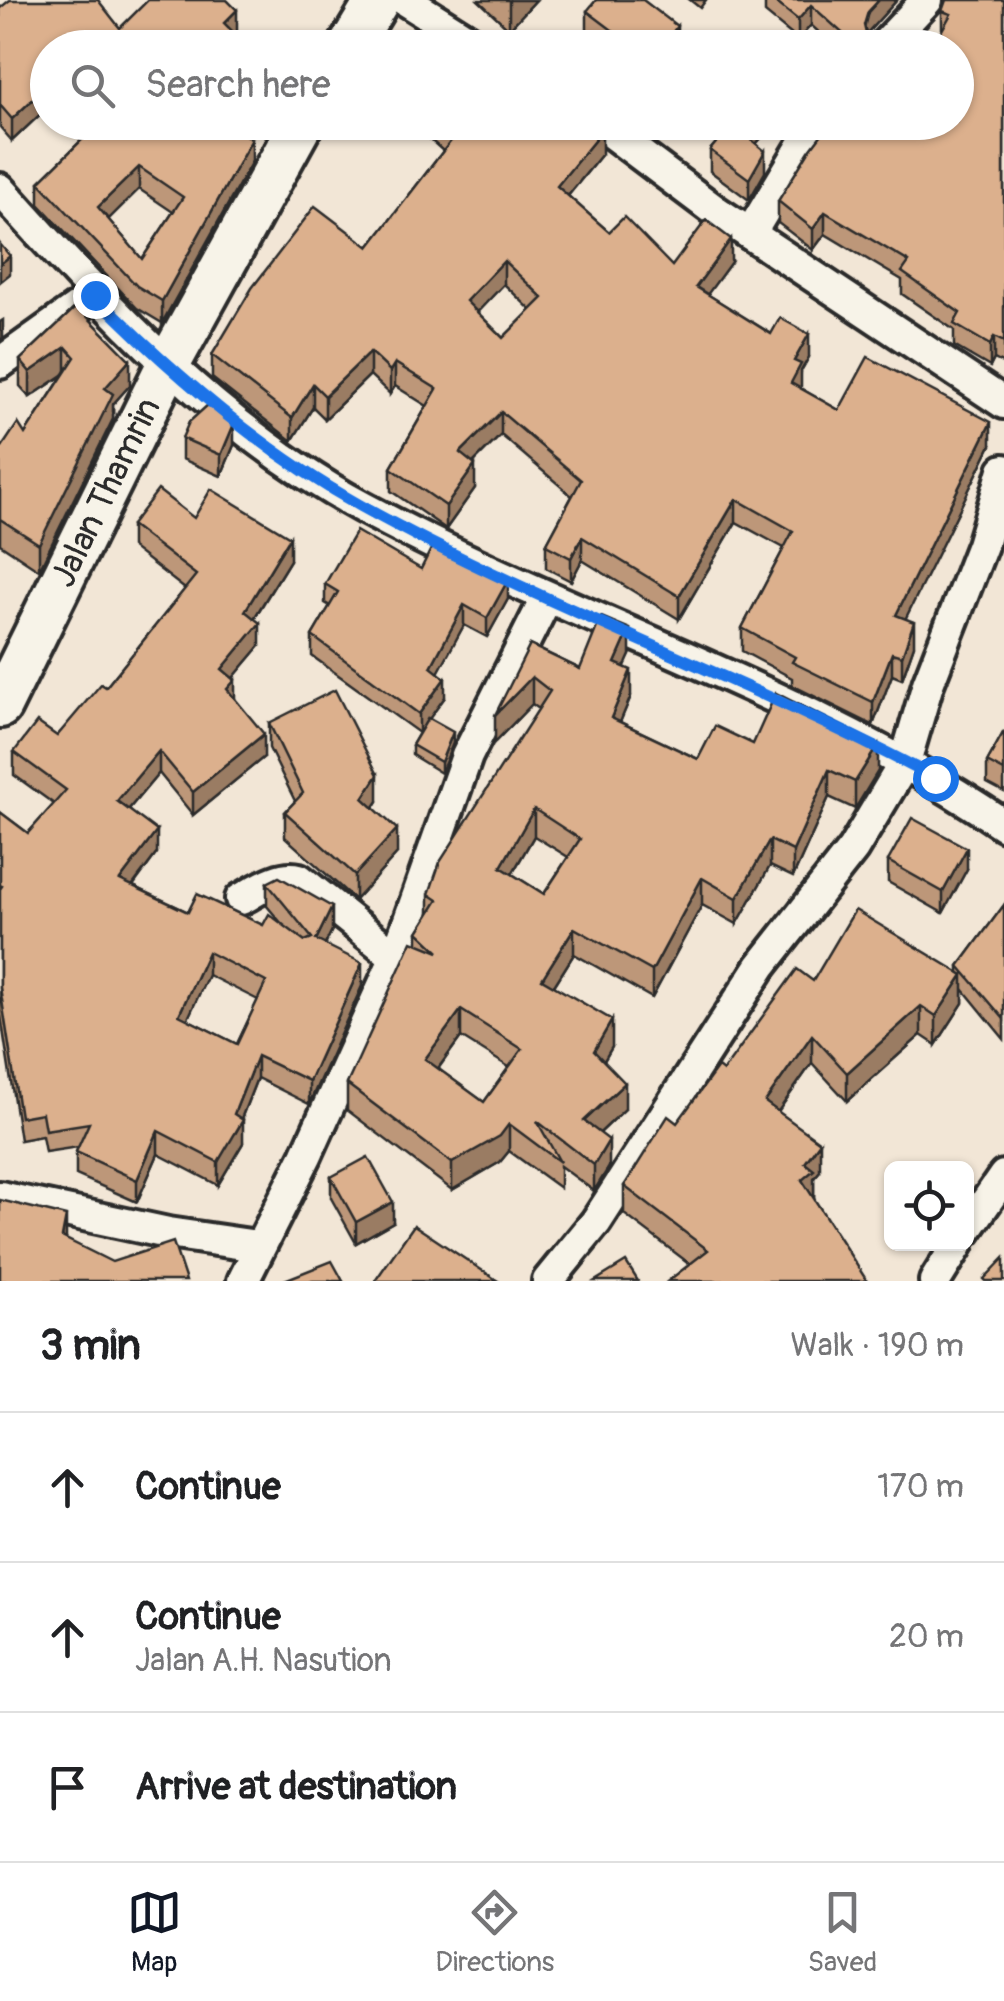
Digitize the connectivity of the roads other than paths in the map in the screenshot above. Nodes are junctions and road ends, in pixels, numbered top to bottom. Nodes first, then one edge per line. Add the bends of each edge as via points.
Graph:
1 (378, 0) edge
2 (405, 0) edge
3 (927, 0) edge
4 (360, 30) edge
5 (452, 30) edge
6 (899, 30) edge
7 (292, 140) edge
8 (621, 140) edge
9 (805, 140) edge
10 (0, 189) edge
11 (750, 234) junction
12 (95, 295) junction
13 (0, 362) edge
14 (167, 367) junction
15 (1004, 404) edge
16 (1004, 470) edge
17 (546, 598) junction
18 (0, 706) edge
19 (905, 762) junction
20 (1004, 826) edge
21 (241, 900) dead end
22 (396, 957) junction
23 (1004, 1176) edge
24 (0, 1196) edge
25 (974, 1219) edge
26 (258, 1246) junction
27 (953, 1251) edge
28 (243, 1281) edge
29 (548, 1281) edge
30 (934, 1281) edge

1 - 4 main road
2 - 5 street
3 - 6 street
7 - 14 main road, Jalan Thamrin
8 - 11 street
9 - 11 street
10 - 12 street
11 - 15 street
12 - 13 street
12 - 14 street
14 - 17 street via 359,505
14 - 18 main road, Jalan Thamrin
16 - 19 street
17 - 19 street
17 - 22 street via 467,756
19 - 20 street
19 - 29 street via 854,849 761,966 596,1222
21 - 22 street via 271,883 298,879
22 - 26 street
23 - 25 street
24 - 26 street
26 - 28 street
27 - 30 street

